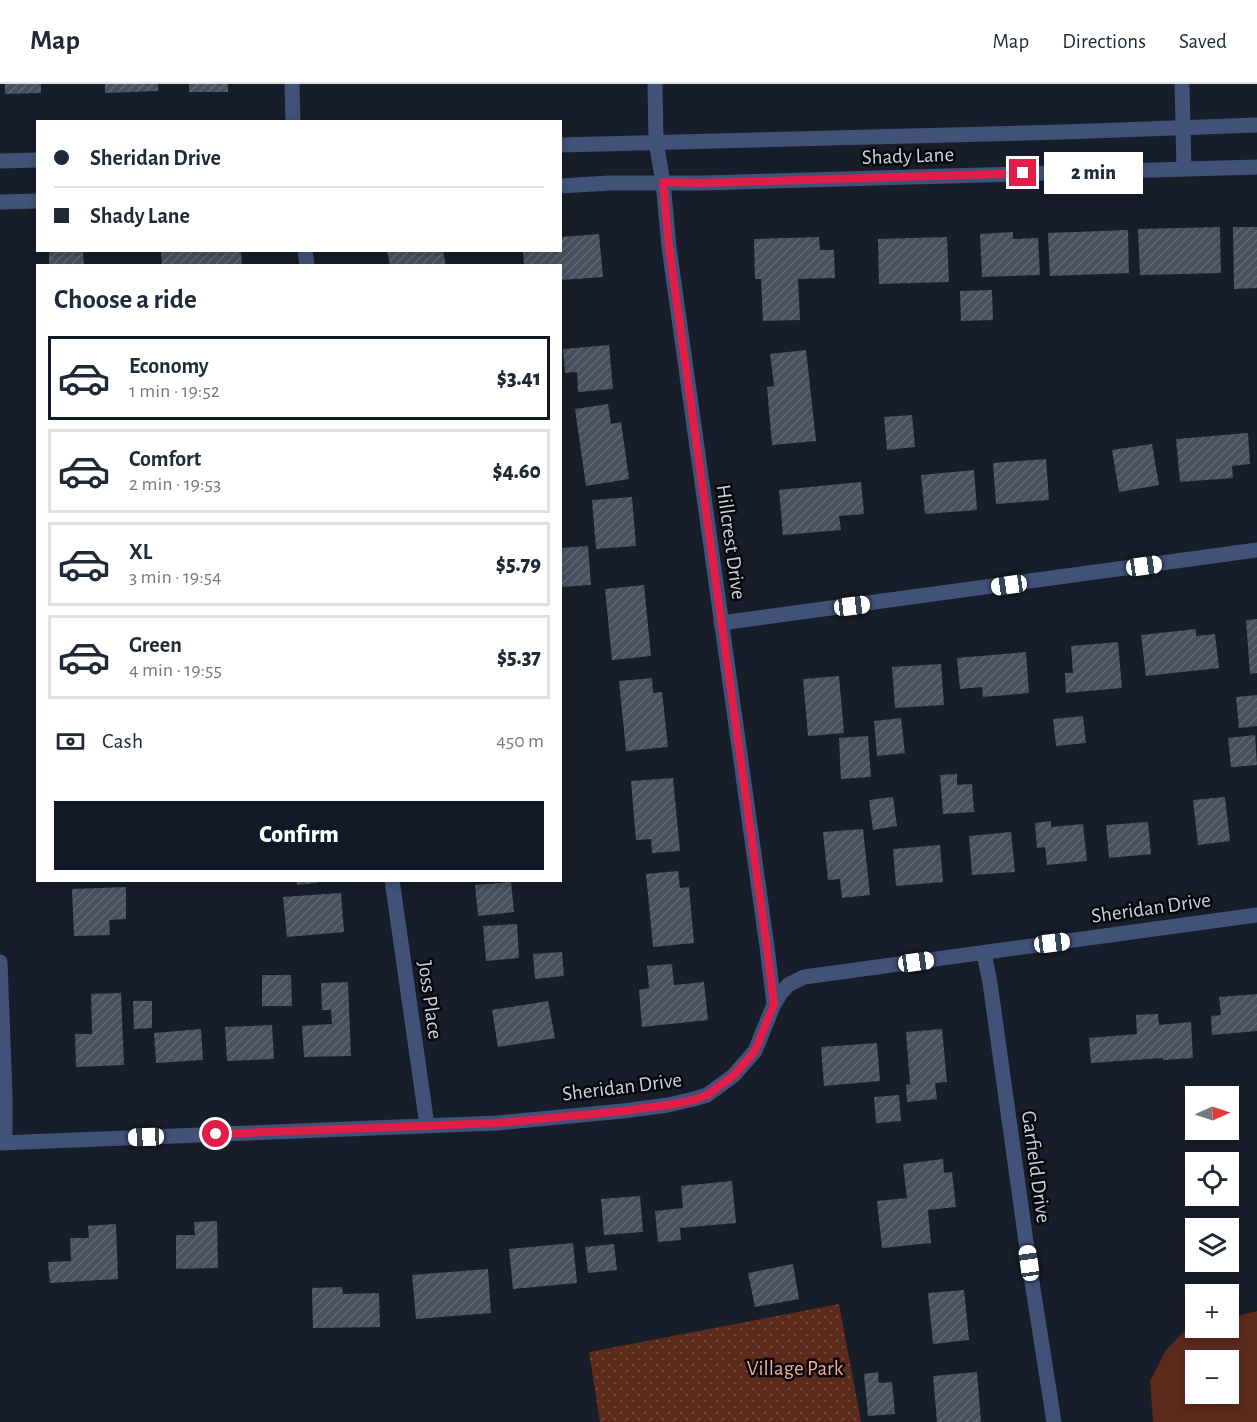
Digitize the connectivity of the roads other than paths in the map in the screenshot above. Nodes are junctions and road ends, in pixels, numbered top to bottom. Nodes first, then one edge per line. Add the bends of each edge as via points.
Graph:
1 (292, 84) edge
2 (654, 84) edge
3 (1182, 84) edge
4 (293, 120) edge
5 (1257, 125) edge
6 (1183, 127) junction
7 (656, 142) junction
8 (562, 145) edge
9 (36, 160) edge
10 (0, 161) edge
11 (1257, 167) edge
12 (1184, 169) junction
13 (663, 182) junction
14 (562, 186) edge
15 (36, 201) edge
16 (0, 202) edge
17 (1257, 550) edge
18 (721, 623) junction
19 (392, 882) edge
20 (1257, 915) edge
21 (984, 952) junction
22 (0, 962) edge
23 (774, 1004) junction
24 (427, 1125) junction
25 (3, 1143) edge
26 (1053, 1422) edge

1 - 4 street
2 - 7 street, Hillcrest Drive
3 - 6 street
5 - 6 street, Shady Lane
6 - 7 street, Shady Lane
6 - 12 street
7 - 8 street, Shady Lane
7 - 13 street, Hillcrest Drive
9 - 10 street
11 - 12 street, Shady Lane
12 - 13 street, Shady Lane
13 - 14 street, Shady Lane
13 - 18 street, Hillcrest Drive
15 - 16 street
17 - 18 street
18 - 23 street, Hillcrest Drive
19 - 24 street, Joss Place
20 - 21 street, Sheridan Drive
21 - 23 street, Sheridan Drive via 804,977 788,985
21 - 26 street, Garfield Drive
22 - 25 street
23 - 24 street, Sheridan Drive via 755,1051 733,1076 707,1095 623,1111
24 - 25 street, Sheridan Drive

